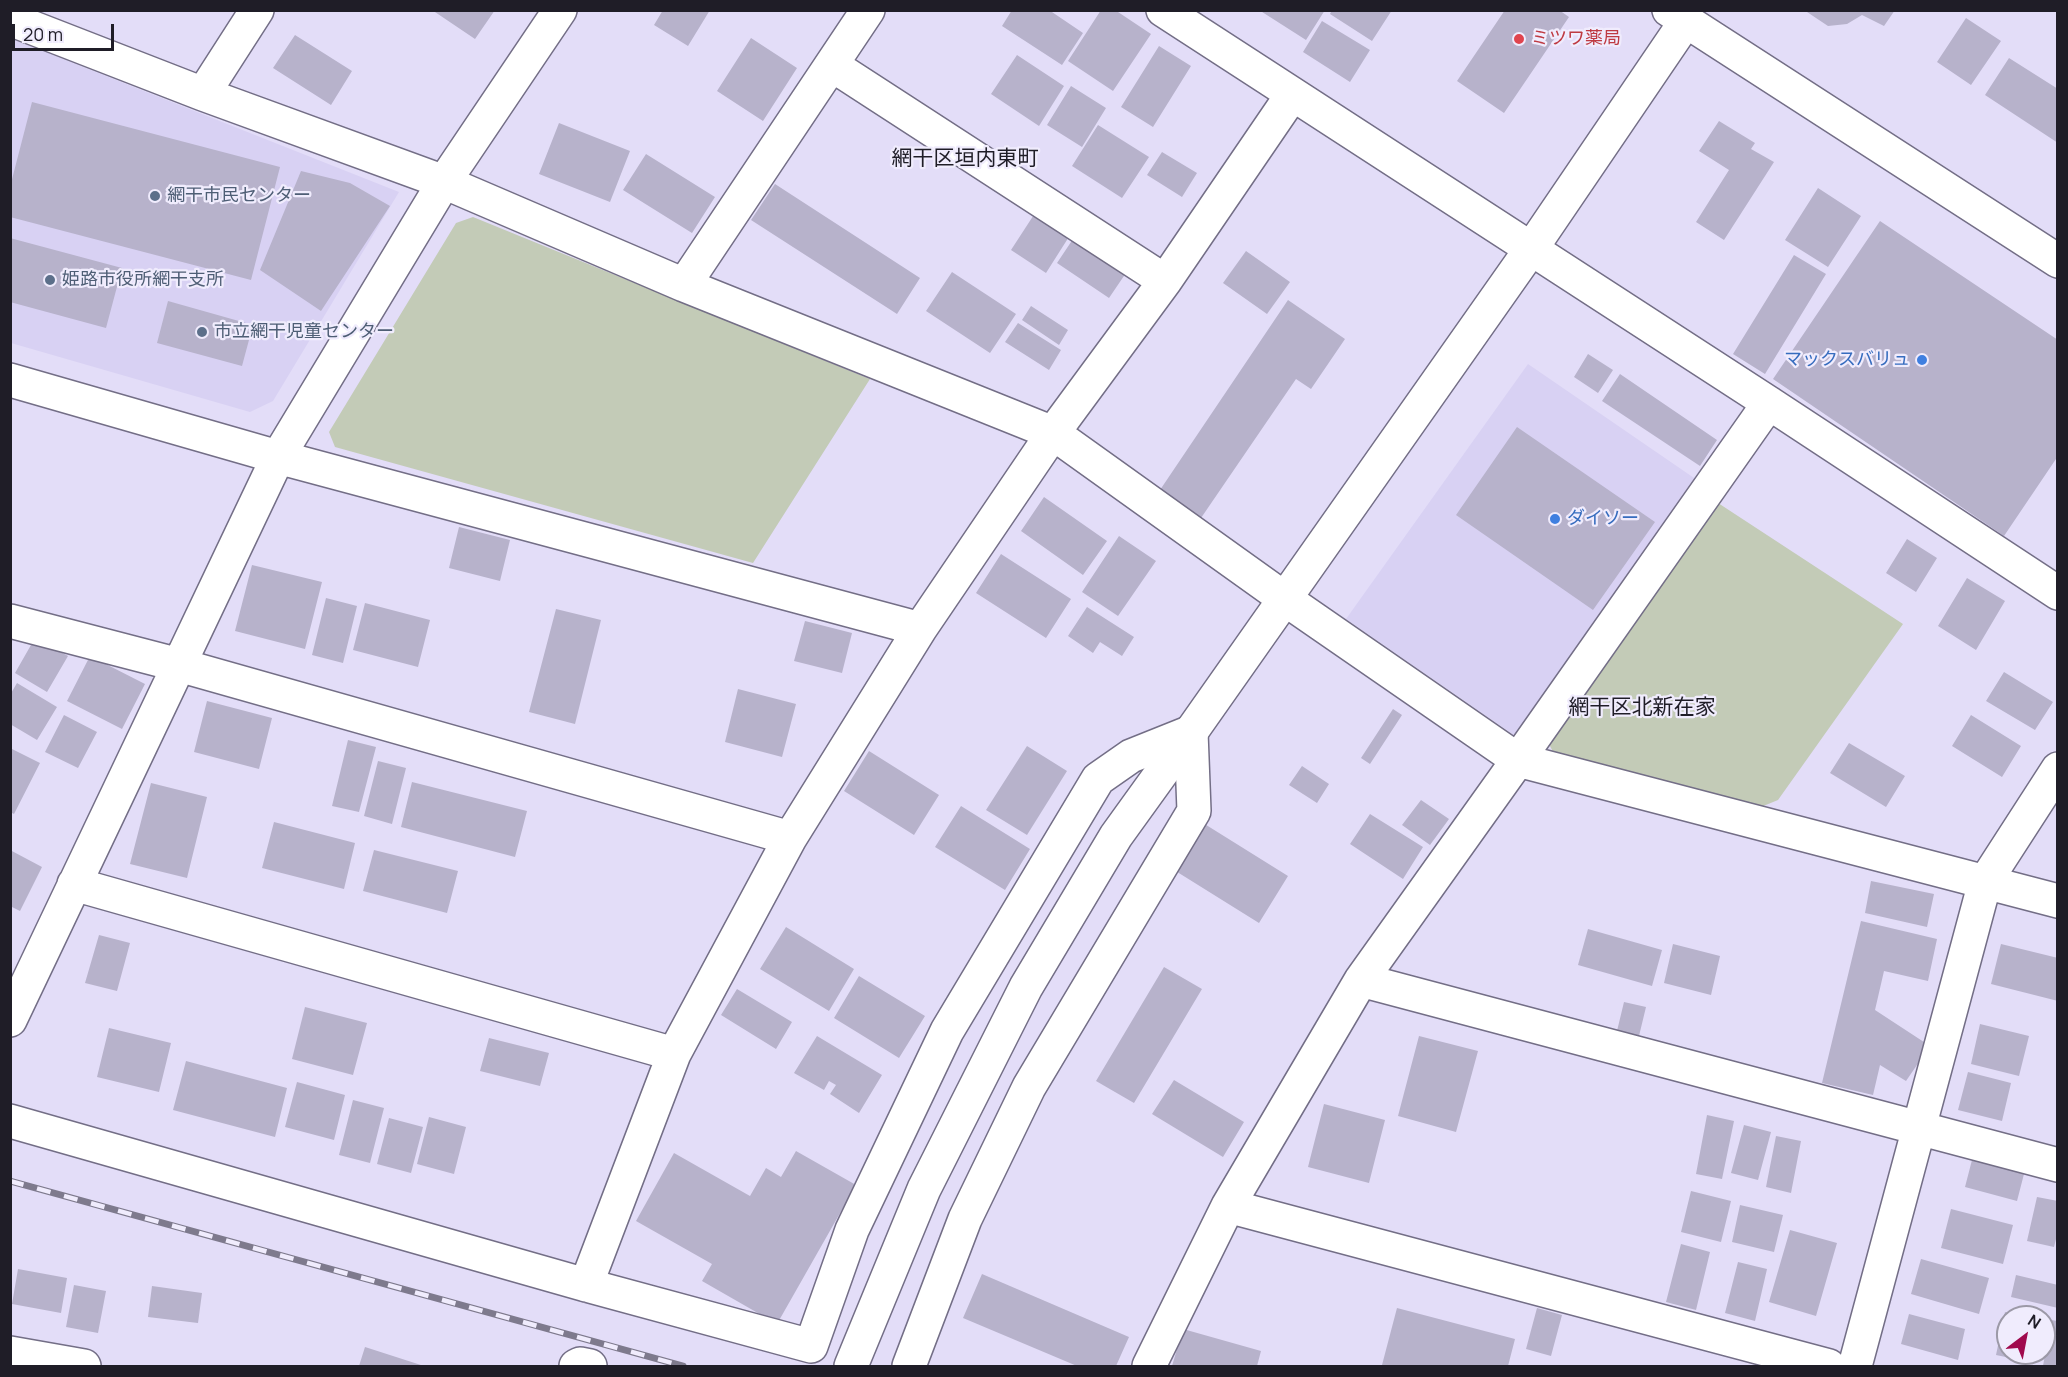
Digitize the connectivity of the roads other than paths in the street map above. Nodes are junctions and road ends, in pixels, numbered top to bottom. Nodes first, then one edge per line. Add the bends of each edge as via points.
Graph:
1 (257, 10) edge
2 (560, 10) edge
3 (868, 10) edge
4 (1163, 10) edge
5 (1680, 14) edge
6 (10, 19) edge
7 (832, 65) junction
8 (203, 94) junction
9 (1292, 95) junction
10 (444, 182) junction
11 (1531, 249) junction
12 (2058, 261) edge
13 (1165, 281) junction
14 (684, 285) junction
15 (10, 380) edge
16 (1769, 403) junction
17 (1053, 433) junction
18 (278, 457) junction
19 (2058, 592) edge
20 (1285, 599) junction
21 (10, 621) edge
22 (920, 629) junction
23 (179, 665) junction
24 (1191, 732) junction
25 (1518, 760) junction
26 (2058, 769) edge
27 (790, 838) junction
28 (1985, 882) junction
29 (74, 884) junction
30 (2058, 901) edge
31 (1361, 980) junction
32 (10, 1020) edge
33 (674, 1054) junction
34 (10, 1121) edge
35 (1920, 1129) junction
36 (2058, 1166) edge
37 (1228, 1206) junction
38 (586, 1285) junction
39 (10, 1353) edge
40 (84, 1366) edge
41 (576, 1366) edge
42 (590, 1366) edge
43 (851, 1366) edge
44 (909, 1366) edge
45 (1149, 1366) edge
46 (1829, 1366) edge
47 (1855, 1366) edge

1 - 8 street
2 - 10 street
3 - 7 street
4 - 9 street
5 - 11 street
5 - 12 street
6 - 8 street
7 - 13 street
7 - 14 street
8 - 10 street
9 - 11 street
9 - 13 street
10 - 14 street
10 - 18 street
11 - 16 street
11 - 20 street
13 - 17 street
14 - 17 street
15 - 18 street
16 - 19 street
16 - 25 street
17 - 20 street
17 - 22 street
18 - 22 street
18 - 23 street
20 - 24 street
20 - 25 street
21 - 23 street
22 - 27 street
23 - 27 street
23 - 29 street
24 - 38 street via 1131,756 1098,779 947,1031 852,1230 810,1346
24 - 43 street via 1116,837 1026,987 924,1189
24 - 44 street via 1194,811 1029,1087 965,1219
25 - 28 street
25 - 31 street
26 - 28 street
27 - 33 street
28 - 30 street
28 - 35 street
29 - 32 street
29 - 33 street
31 - 35 street
31 - 37 street
33 - 38 street
34 - 38 street
35 - 36 street
35 - 47 street
37 - 45 street
37 - 46 street
39 - 40 street
41 - 42 street

